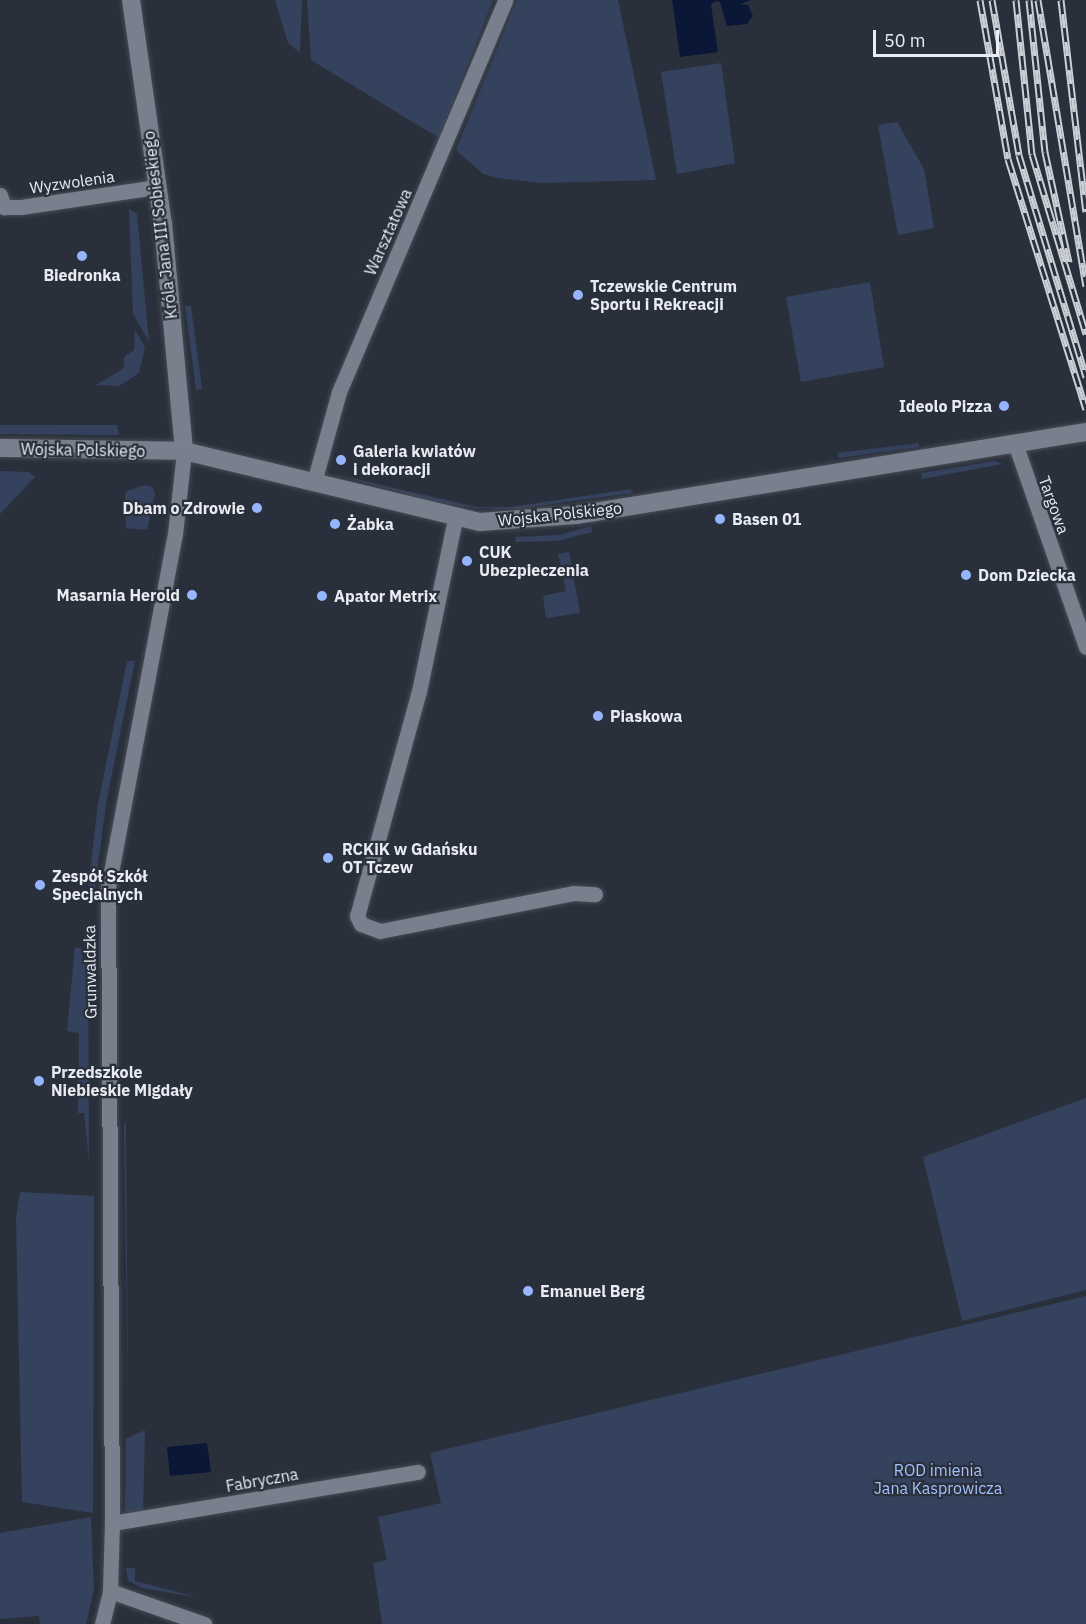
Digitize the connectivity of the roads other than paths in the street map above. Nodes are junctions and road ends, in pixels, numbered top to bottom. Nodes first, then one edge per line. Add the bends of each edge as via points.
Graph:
1 (132, 0) edge
2 (505, 0) edge
3 (156, 187) junction
4 (0, 195) edge
5 (1086, 432) edge
6 (1015, 443) junction
7 (0, 448) edge
8 (184, 451) junction
9 (314, 482) junction
10 (455, 519) junction
11 (1086, 647) edge
12 (595, 894) dead end
13 (418, 1472) dead end
14 (112, 1523) junction
15 (110, 1591) junction
16 (102, 1624) edge
17 (204, 1624) edge

1 - 3 street, Króla Jana III Sobieskiego
2 - 9 street, Warsztatowa via 339,392
3 - 4 street, Wyzwolenia via 21,207 4,207
3 - 8 street, Króla Jana III Sobieskiego
5 - 6 street, Wojska Polskiego
6 - 10 street, Wojska Polskiego via 576,515 507,522
6 - 11 street, Targowa
7 - 8 street, Wojska Polskiego
8 - 9 street, Wojska Polskiego
8 - 14 street, Grunwaldzka via 175,534 108,888
9 - 10 street, Wojska Polskiego
10 - 12 street via 419,691 357,916 361,924 380,931 573,893
13 - 14 street, Fabryczna
14 - 15 street, Grunwaldzka
15 - 16 street
15 - 17 street

